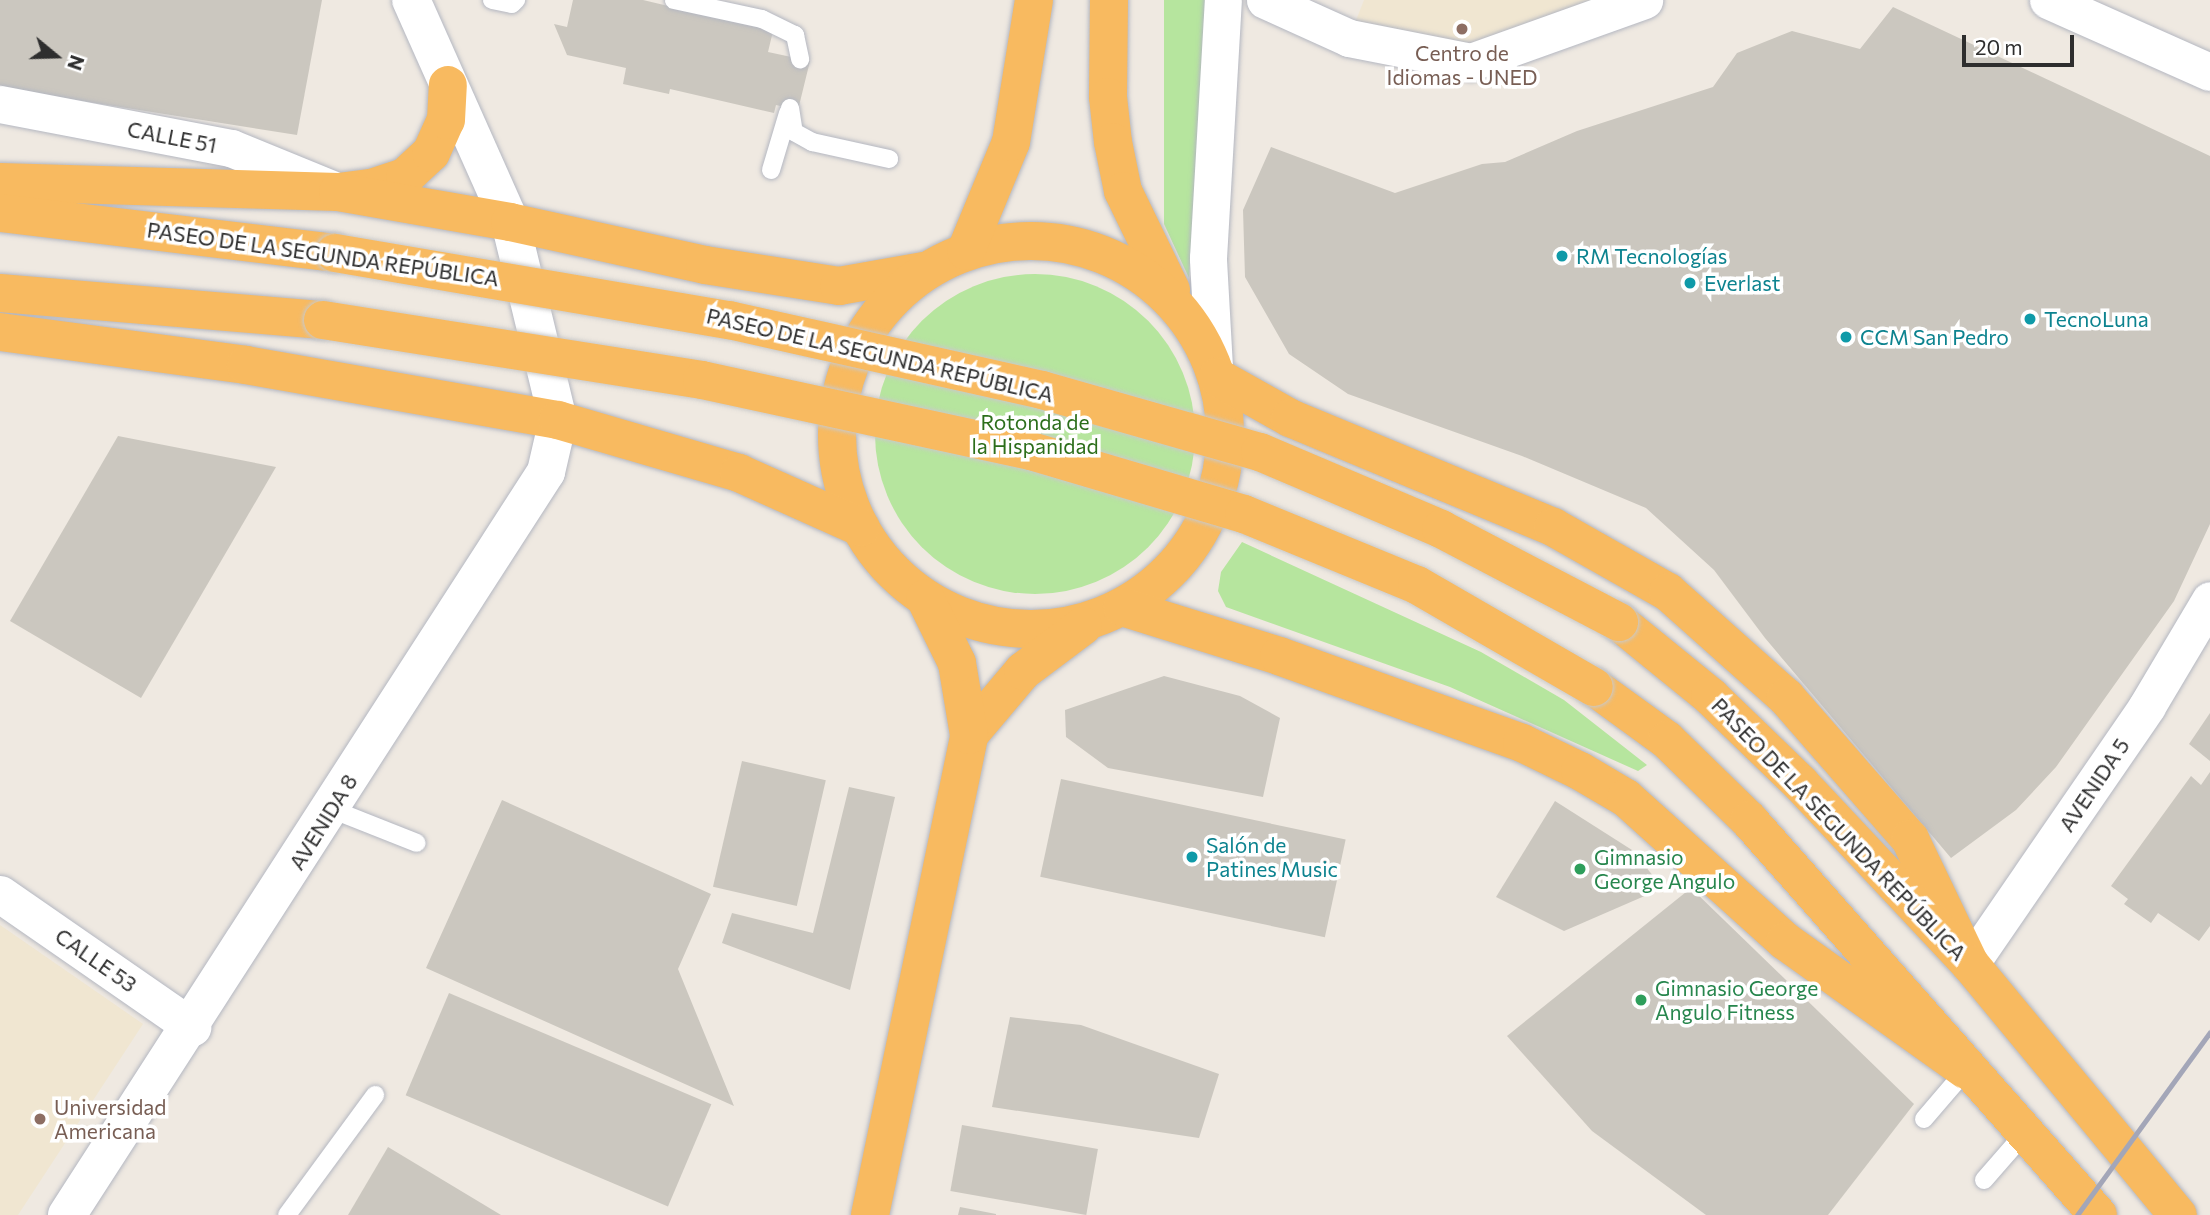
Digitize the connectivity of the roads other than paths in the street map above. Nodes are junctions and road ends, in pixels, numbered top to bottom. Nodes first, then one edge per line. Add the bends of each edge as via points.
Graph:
1 (411, 0) edge
2 (492, 0) edge
3 (516, 0) edge
4 (674, 0) edge
5 (1034, 0) edge
6 (1109, 0) edge
7 (1223, 0) edge
8 (1265, 0) edge
9 (1644, 0) edge
10 (2048, 0) edge
11 (800, 59) dead end
12 (2210, 72) edge
13 (448, 85) junction
14 (0, 104) edge
15 (889, 159) dead end
16 (771, 170) dead end
17 (0, 182) edge
18 (338, 192) junction
19 (0, 213) edge
20 (510, 222) junction
21 (967, 251) junction
22 (929, 270) junction
23 (0, 293) edge
24 (1182, 310) junction
25 (0, 332) edge
26 (1215, 372) junction
27 (558, 420) junction
28 (860, 527) junction
29 (925, 598) junction
30 (2210, 600) edge
31 (1106, 614) junction
32 (969, 735) junction
33 (331, 809) junction
34 (417, 843) dead end
35 (0, 894) edge
36 (1970, 964) junction
37 (192, 1027) junction
38 (1966, 1070) junction
39 (375, 1095) dead end
40 (1924, 1119) dead end
41 (2025, 1133) junction
42 (2138, 1165) junction
43 (1984, 1180) dead end
44 (2093, 1210) edge
45 (67, 1215) edge
46 (287, 1215) edge
47 (870, 1215) edge
48 (2178, 1215) edge
49 (2207, 1215) edge

1 - 13 street
2 - 3 lane via 512,4
4 - 11 lane via 762,19 795,35
5 - 21 highway via 1011,142
6 - 24 highway via 1108,97 1124,191 1142,238
7 - 26 street via 1208,258
8 - 9 street via 1349,38 1471,62
10 - 12 street
13 - 18 highway via 446,120 431,153 405,177
13 - 20 street
14 - 18 street, CALLE 51 via 231,148
15 - 16 lane via 812,142 794,132 790,108
17 - 18 highway
18 - 20 highway
19 - 36 highway, PASEO DE LA SEGUNDA REPÚBLICA, bridge via 335,253 729,320 1042,390 1247,449 1441,529 1619,622 1710,696 1801,784
20 - 22 highway via 705,265 839,285
20 - 27 street
21 - 22 highway
21 - 24 highway via 1025,239 1083,247 1138,271
22 - 28 highway via 896,295 870,328 850,365 840,405 838,447 844,488
23 - 38 highway, bridge via 323,320 702,380 1031,451 1244,514 1405,580 1594,687 1667,740 1828,904
24 - 26 highway
25 - 27 highway via 246,365
26 - 31 highway via 1226,430 1219,484 1198,533 1166,576
26 - 36 highway via 1290,418 1553,527 1668,592 1786,697 1910,839
27 - 28 highway via 739,473
27 - 33 street, AVENIDA 8 via 546,472
28 - 29 highway via 899,578
29 - 31 highway via 963,618 1004,628 1047,629
29 - 32 highway via 957,663
30 - 36 street, AVENIDA 5 via 2147,706
31 - 32 highway via 1023,671
31 - 38 highway via 1291,661 1522,743 1580,771 1626,798 1785,941
32 - 47 highway
33 - 34 lane
33 - 37 street, AVENIDA 8
35 - 37 street, CALLE 53
36 - 42 highway, PASEO DE LA SEGUNDA REPÚBLICA
37 - 45 street, AVENIDA 8
38 - 40 lane
38 - 41 highway
39 - 46 lane
41 - 43 lane
41 - 44 highway
42 - 48 highway, PASEO DE LA SEGUNDA REPÚBLICA
42 - 49 highway via 2186,1195

